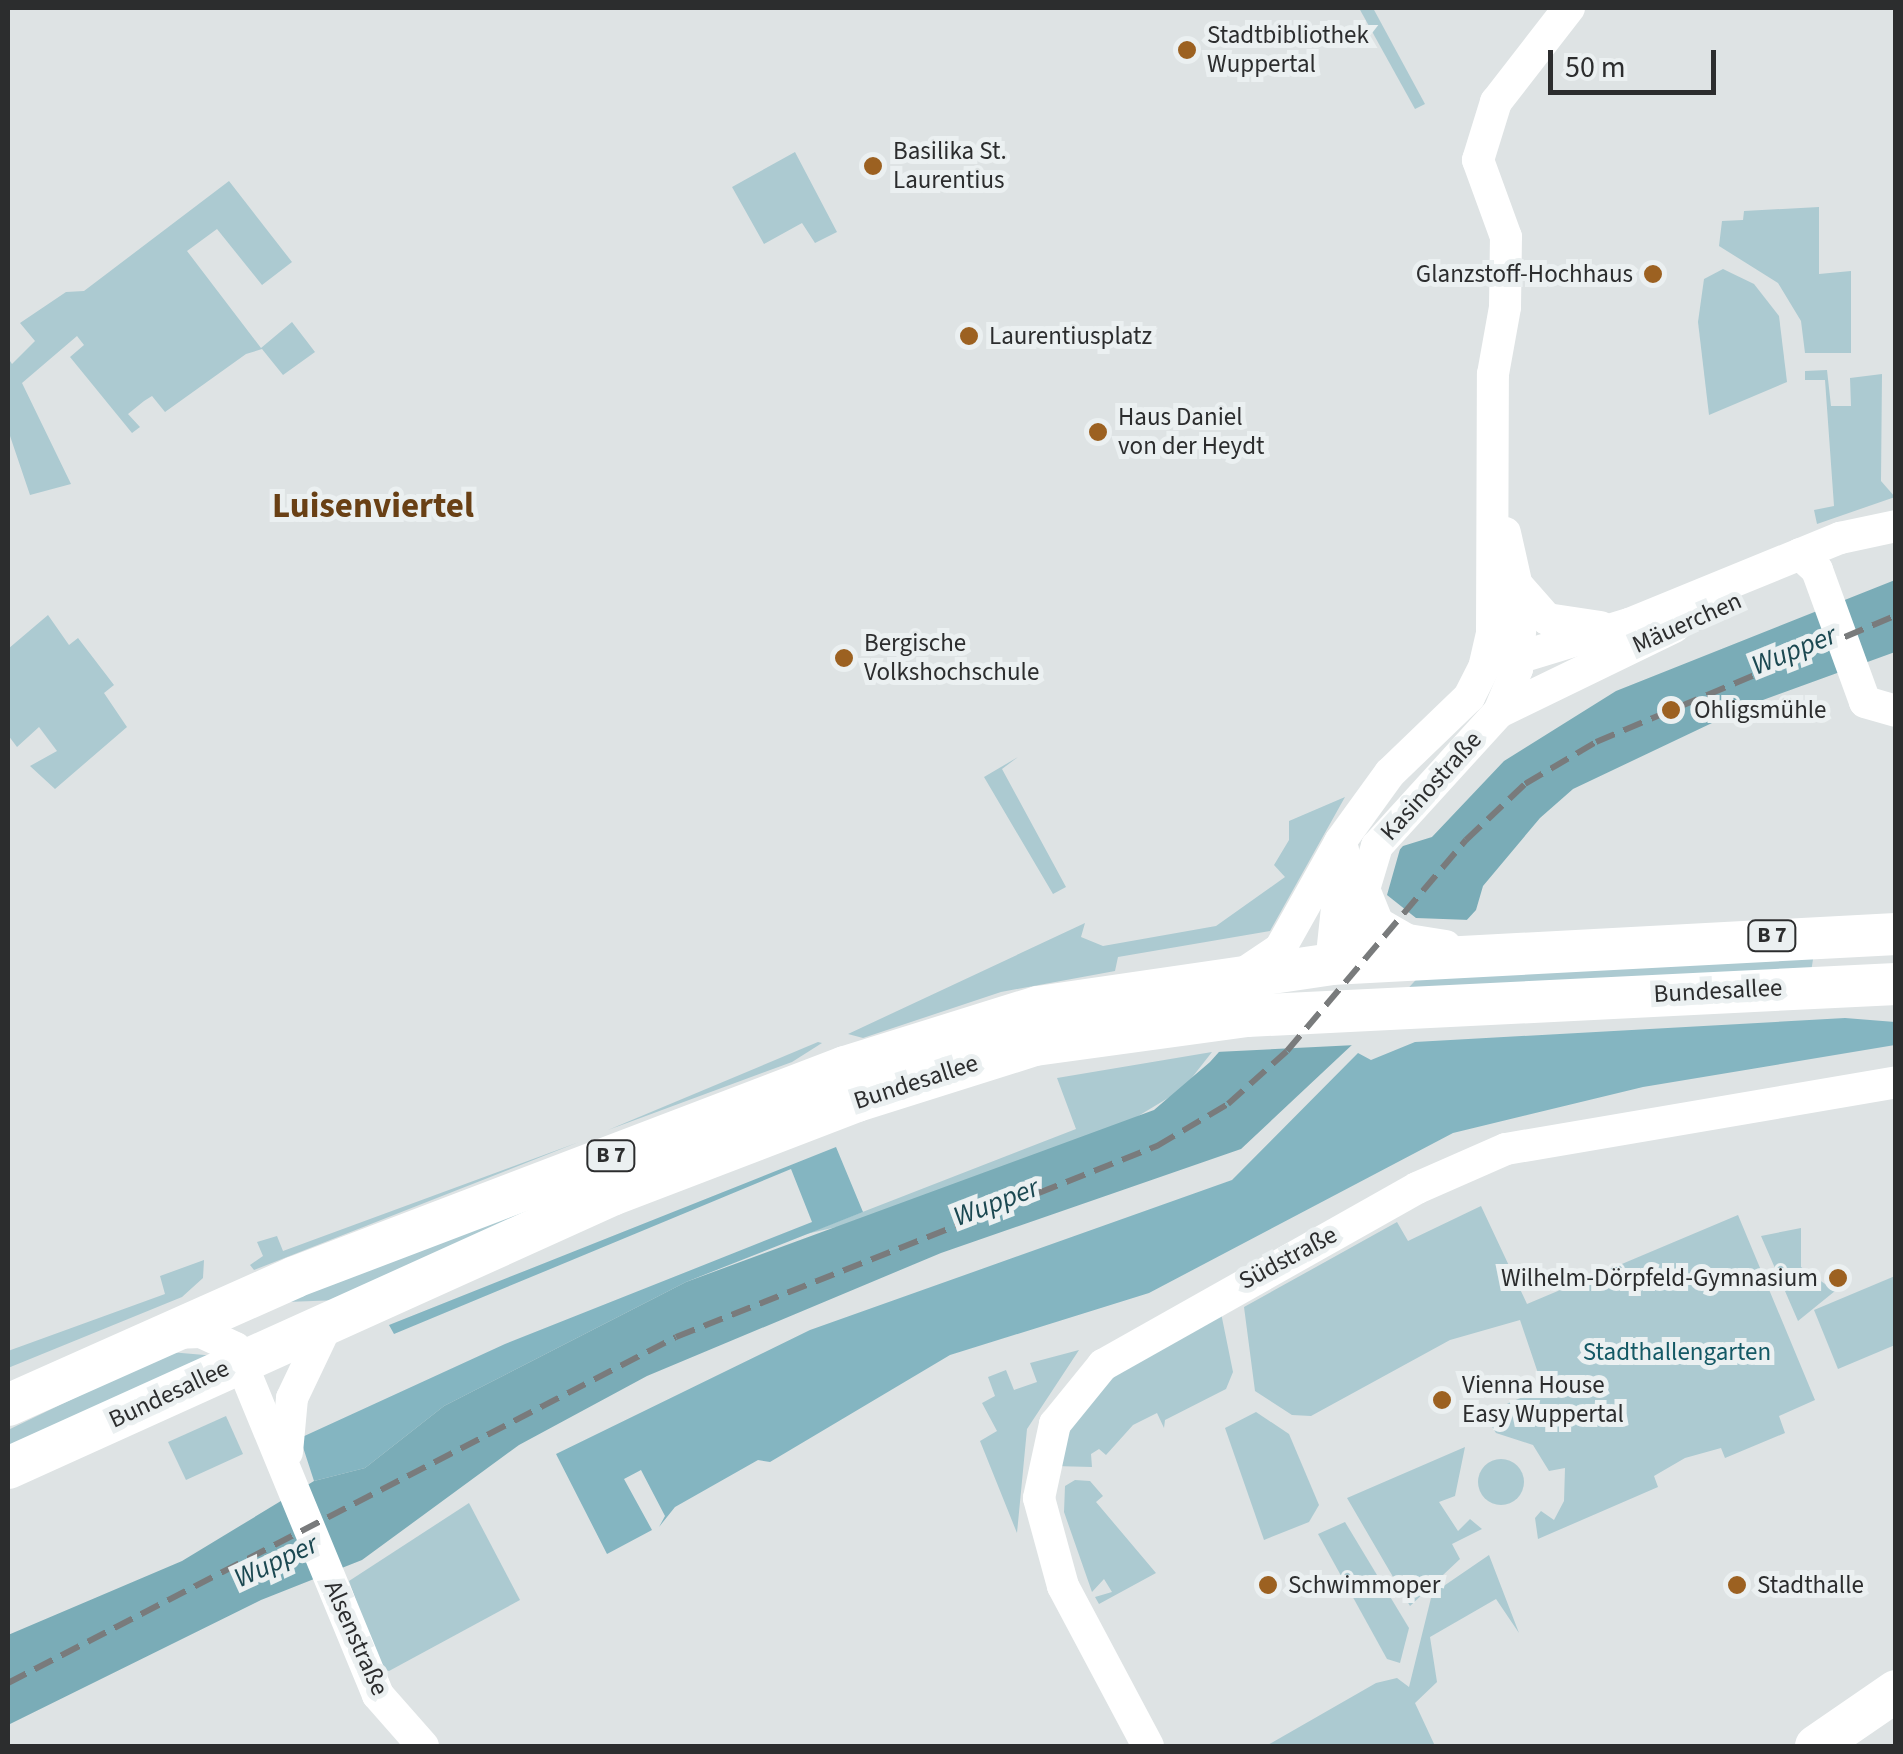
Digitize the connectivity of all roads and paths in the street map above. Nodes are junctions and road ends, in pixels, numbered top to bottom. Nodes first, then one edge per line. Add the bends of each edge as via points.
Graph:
1 (1569, 8) edge
2 (1494, 485) junction
3 (1884, 530) edge
4 (1814, 572) junction
5 (1518, 586) junction
6 (1629, 624) junction
7 (1507, 657) junction
8 (1560, 682) junction
9 (1896, 711) edge
10 (1498, 712) junction
11 (1340, 842) junction
12 (1364, 885) junction
13 (1816, 934) junction
14 (1896, 934) edge
15 (1441, 952) junction
16 (1327, 965) junction
17 (1896, 984) edge
18 (1822, 986) junction
19 (1242, 996) junction
20 (1362, 1009) junction
21 (1896, 1082) edge
22 (734, 1128) junction
23 (329, 1320) junction
24 (171, 1334) junction
25 (242, 1361) junction
26 (8, 1405) edge
27 (8, 1468) edge
28 (291, 1475) junction
29 (1896, 1691) edge
30 (424, 1746) edge
31 (1148, 1746) edge
32 (1816, 1746) edge

1 - 2 street, Kasinostraße via 1496,102 1478,160 1506,238 1505,308 1492,374
2 - 5 street, Kasinostraße
2 - 7 street, Kasinostraße
3 - 4 street, Mäuerchen
4 - 6 street, Mäuerchen
4 - 8 street, Mäuerchen
4 - 9 street via 1873,709
5 - 6 street, Mäuerchen via 1547,619 1568,628
5 - 7 street, Kasinostraße
6 - 7 street, Mäuerchen
7 - 8 street
7 - 10 street, Kasinostraße
7 - 11 street, Kasinostraße via 1390,774
8 - 10 street, Mäuerchen
10 - 12 street, Kasinostraße via 1388,830
11 - 16 street, Kasinostraße
11 - 19 street, Kasinostraße via 1280,949
12 - 15 street via 1378,923
12 - 16 street, Kasinostraße
13 - 14 main road, Bundesallee / B 7
13 - 15 main road, Bundesallee / B 7
13 - 18 main road via 1839,962
15 - 16 main road, Bundesallee / B 7
16 - 19 main road, Bundesallee / B 7
16 - 20 main road
17 - 18 main road, Bundesallee / B 7
18 - 20 main road, Bundesallee / B 7
19 - 20 main road, Bundesallee / B 7
19 - 22 main road, Bundesallee / B 7 via 1084,1036 970,1044
21 - 31 street, Südstraße via 1506,1149 1401,1196 1103,1365 1055,1424 1039,1498 1063,1586
22 - 23 main road, Bundesallee / B 7
22 - 24 main road, Bundesallee / B 7 via 295,1277
23 - 25 main road, Bundesallee / B 7
23 - 28 street, Alsenstraße via 292,1398
24 - 25 street via 213,1336
24 - 26 main road, Bundesallee / B 7
25 - 27 main road, Bundesallee / B 7
25 - 28 street, Alsenstraße
28 - 30 street, Alsenstraße via 378,1695
29 - 32 main road

